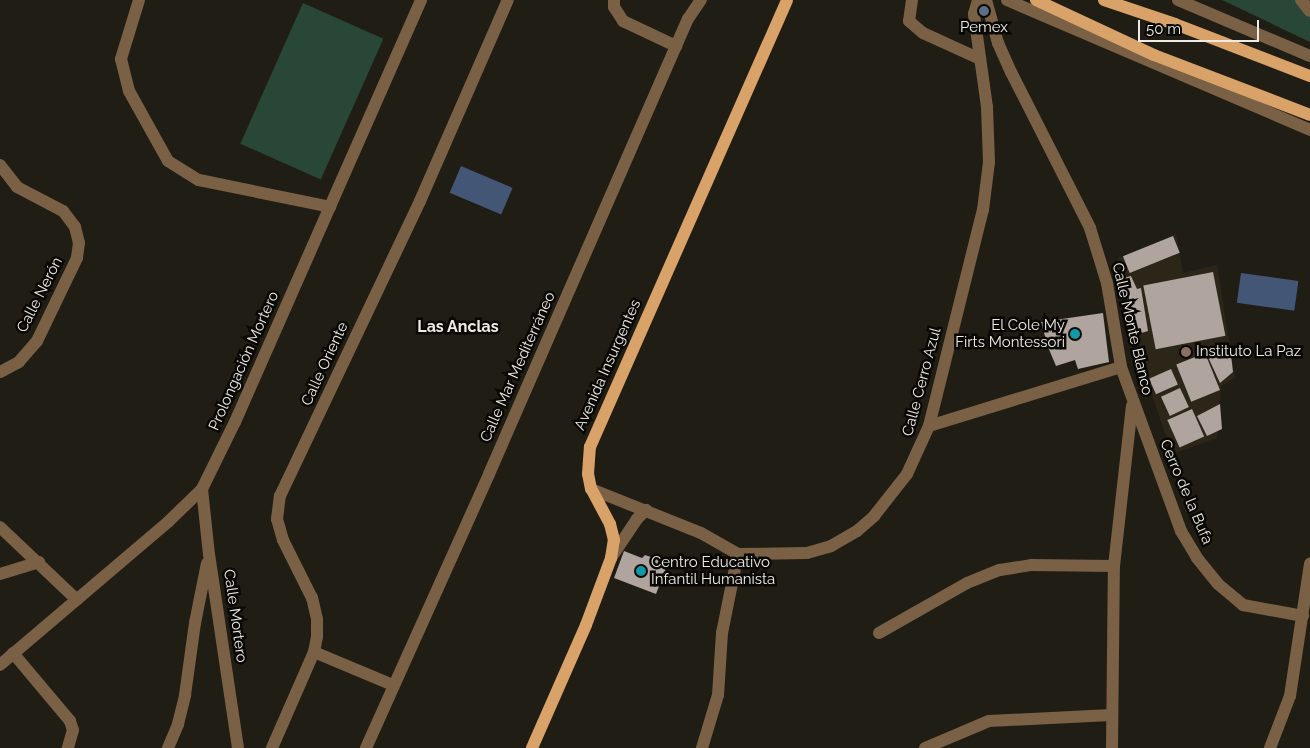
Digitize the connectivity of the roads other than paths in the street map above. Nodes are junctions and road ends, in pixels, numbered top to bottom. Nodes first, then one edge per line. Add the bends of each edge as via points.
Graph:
1 (139, 0) edge
2 (421, 0) edge
3 (508, 0) edge
4 (614, 0) edge
5 (701, 0) edge
6 (787, 0) edge
7 (912, 0) edge
8 (978, 0) edge
9 (986, 0) edge
10 (1007, 0) edge
11 (1036, 0) edge
12 (1104, 0) edge
13 (1178, 0) edge
14 (1300, 0) edge
15 (1310, 11) edge
16 (676, 46) junction
17 (1310, 56) edge
18 (980, 59) junction
19 (1310, 76) edge
20 (1310, 115) edge
21 (1310, 130) edge
22 (0, 165) edge
23 (330, 207) junction
24 (1121, 367) junction
25 (0, 372) edge
26 (1132, 403) junction
27 (929, 426) junction
28 (202, 489) junction
29 (591, 489) junction
30 (646, 510) junction
31 (0, 527) edge
32 (209, 554) junction
33 (738, 554) junction
34 (611, 558) junction
35 (39, 562) junction
36 (1310, 564) edge
37 (1114, 566) junction
38 (0, 574) edge
39 (77, 600) junction
40 (1303, 616) junction
41 (879, 633) dead end
42 (314, 652) junction
43 (13, 653) junction
44 (0, 665) edge
45 (394, 685) junction
46 (1111, 715) junction
47 (68, 748) edge
48 (168, 748) edge
49 (238, 748) edge
50 (272, 748) edge
51 (366, 748) edge
52 (532, 748) edge
53 (702, 748) edge
54 (925, 748) edge
55 (1112, 748) edge
56 (1270, 748) edge

1 - 23 street via 121,59 129,91 168,161 199,180
2 - 23 street, Prolongación Mortero
3 - 42 street, Calle Oriente via 420,202 280,496 277,519 281,533 312,598 317,619
4 - 16 street via 614,7 623,21
5 - 16 street, Calle Mar Mediterráneo
6 - 29 main road, Avenida Insurgentes via 590,446 588,474
7 - 18 street via 909,21 923,33
8 - 18 street, Calle Cerro Azul via 974,14
9 - 24 street, Calle Monte Blanco via 1008,65 1090,228 1107,283
10 - 21 street
11 - 20 main road via 1154,55
12 - 19 main road
13 - 17 street
14 - 15 street
16 - 45 street, Calle Mar Mediterráneo
18 - 27 street, Calle Cerro Azul via 987,107 989,162 983,210
22 - 25 street, Calle Nerón via 17,187 64,211 75,227 78,243 77,258 37,341 19,362
23 - 28 street, Prolongación Mortero
24 - 26 street, Calle Monte Blanco
24 - 27 street
26 - 37 street, Calle Monte Blanco
26 - 40 street, Cerro de la Bufa via 1181,531 1197,558 1218,584 1242,605
27 - 33 street, Calle Cerro Azul via 907,474 874,516 857,531 831,546 807,553
28 - 32 street, Calle Mortero
28 - 39 street, Prolongación Mortero
29 - 30 street
29 - 34 main road, Avenida Insurgentes via 610,524 614,540
30 - 33 street via 701,533
30 - 34 street
31 - 35 street
32 - 48 street via 185,695
32 - 49 street, Calle Mortero
33 - 53 street via 722,633 718,695
34 - 52 main road, Avenida Insurgentes via 586,625
35 - 38 street
35 - 39 street
36 - 40 street
37 - 41 street via 1031,565 1000,570 967,584
37 - 46 street, Calle Monte Blanco
39 - 43 street, Prolongación Mortero
40 - 56 street via 1290,696
42 - 45 street
42 - 50 street, Calle Oriente
43 - 44 street, Prolongación Mortero
43 - 47 street via 70,721 73,730
45 - 51 street, Calle Mar Mediterráneo
46 - 54 street via 989,721
46 - 55 street, Calle Monte Blanco

